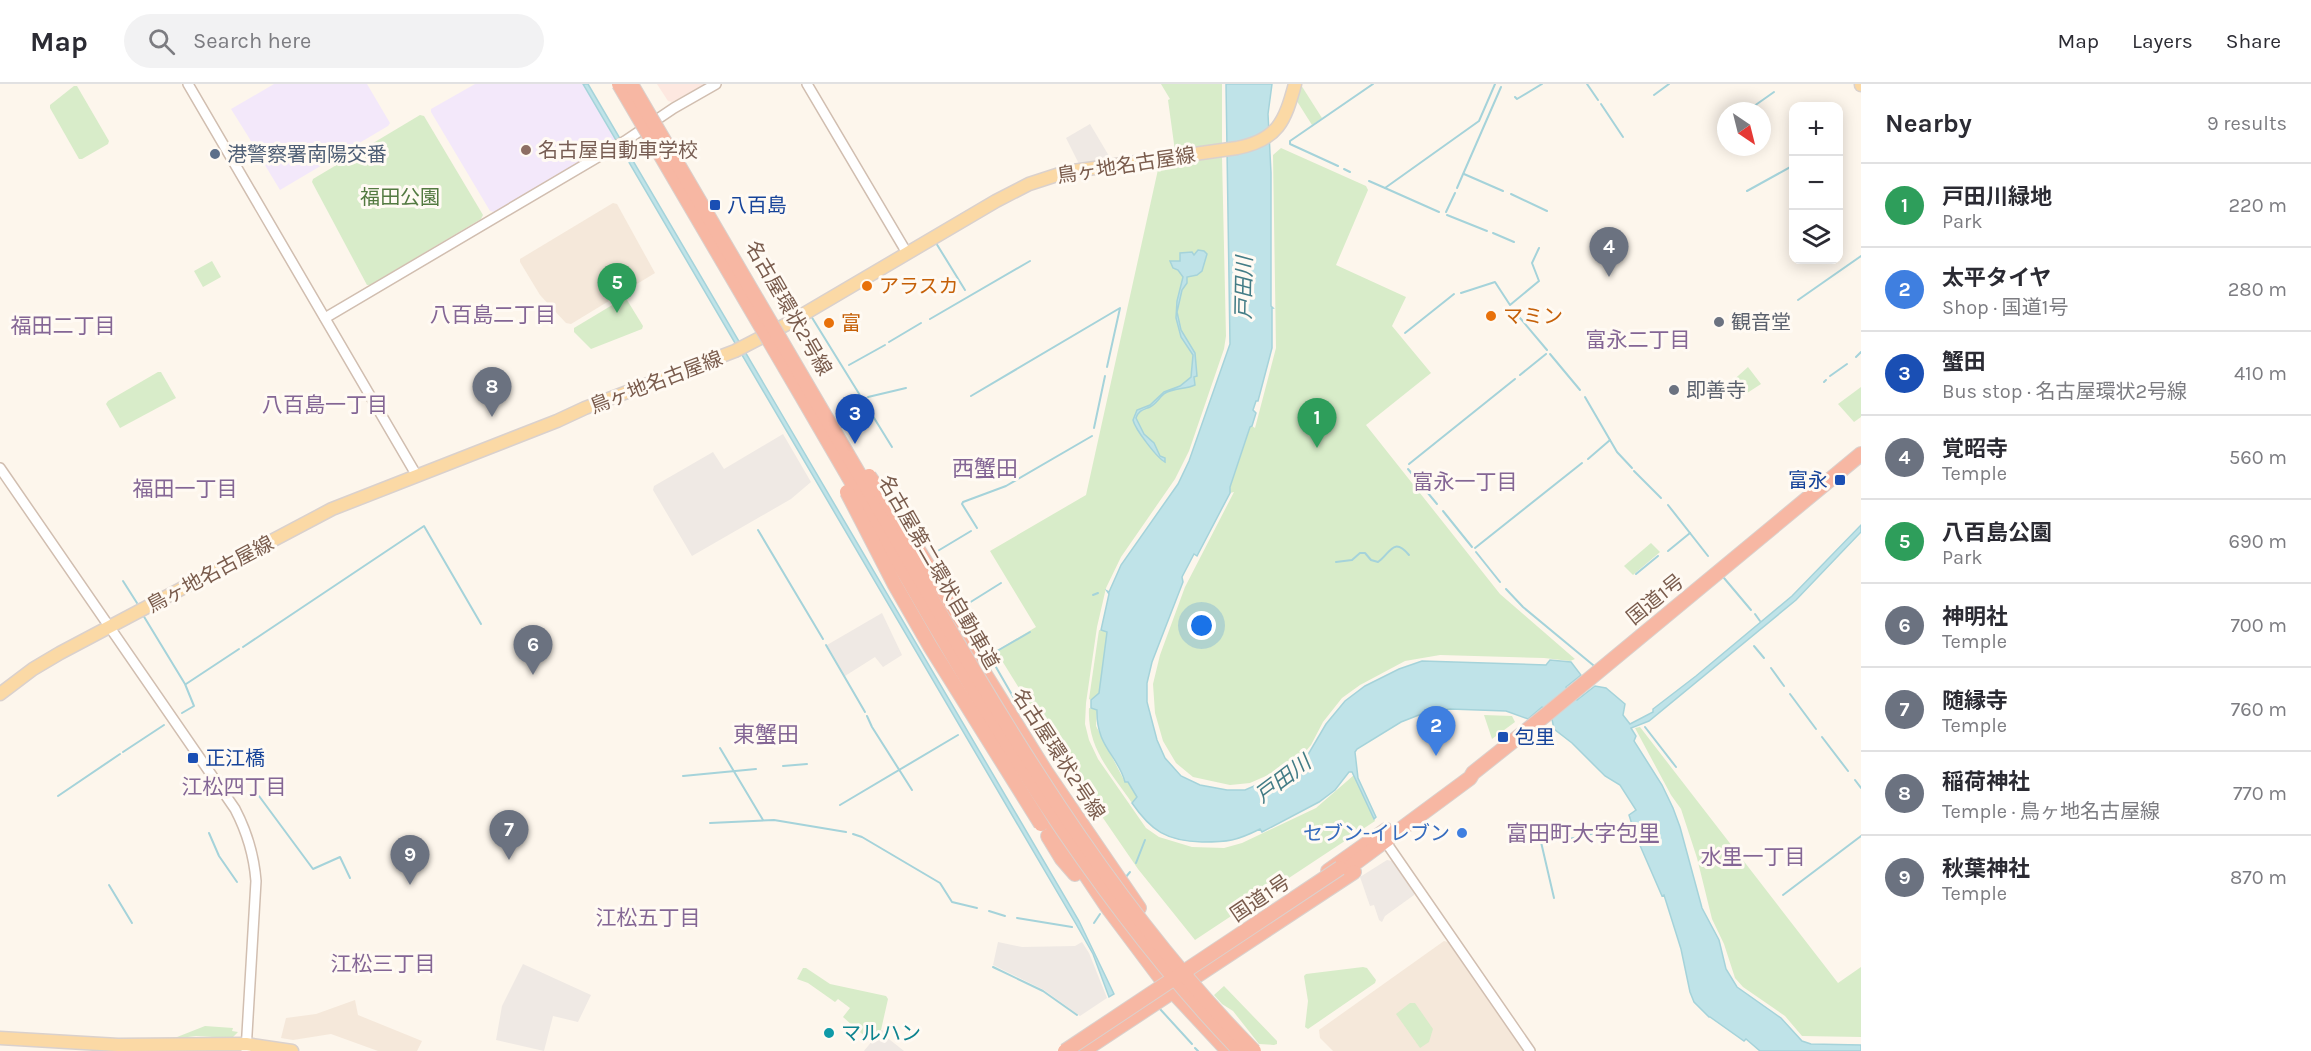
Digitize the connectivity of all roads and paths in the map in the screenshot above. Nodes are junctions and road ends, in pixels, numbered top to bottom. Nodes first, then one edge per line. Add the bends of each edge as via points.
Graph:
1 (188, 84) edge
2 (612, 84) edge
3 (619, 84) edge
4 (624, 84) edge
5 (633, 84) edge
6 (716, 84) edge
7 (807, 84) edge
8 (1295, 84) edge
9 (647, 126) junction
10 (907, 253) junction
11 (325, 318) junction
12 (778, 328) junction
13 (762, 338) junction
14 (807, 405) junction
15 (822, 411) junction
16 (1861, 454) edge
17 (0, 468) edge
18 (417, 476) junction
19 (110, 627) junction
20 (0, 694) edge
21 (1024, 739) junction
22 (1473, 773) junction
23 (1420, 808) junction
24 (1382, 842) junction
25 (1341, 870) junction
26 (1108, 908) junction
27 (1184, 965) junction
28 (1190, 979) junction
29 (1162, 980) junction
30 (1172, 992) junction
31 (0, 1038) edge
32 (246, 1047) edge
33 (1225, 1047) edge
34 (292, 1051) edge
35 (1056, 1051) edge
36 (1065, 1051) edge
37 (1072, 1051) edge
38 (1083, 1051) edge
39 (1240, 1051) edge
40 (1254, 1051) edge
41 (1262, 1051) edge
42 (1530, 1051) edge

1 - 11 street
2 - 9 highway, 名古屋環状2号線
3 - 14 highway, 名古屋第二環状自動車道, bridge
4 - 9 highway via 629,100
5 - 9 highway, 名古屋環状2号線
5 - 15 highway, 名古屋第二環状自動車道, bridge
6 - 9 street
7 - 10 street
8 - 10 main road, 鳥ヶ地名古屋線 via 1285,116 1264,140 1223,150 1066,172 1029,184
9 - 11 street
9 - 12 highway, 名古屋環状2号線
9 - 13 highway, 名古屋環状2号線
10 - 12 main road, 鳥ヶ地名古屋線
11 - 18 street
12 - 13 main road, 鳥ヶ地名古屋線
12 - 21 highway, 名古屋環状2号線
13 - 18 main road, 鳥ヶ地名古屋線
13 - 26 highway, 名古屋環状2号線 via 977,709
14 - 26 highway, bridge via 895,585 930,646 1062,859
14 - 39 highway, 名古屋第二環状自動車道, bridge via 981,706 1063,832 1155,955
15 - 21 highway, bridge via 904,527 973,639
15 - 40 highway, 名古屋第二環状自動車道, bridge via 969,664 1069,821 1169,956
16 - 22 highway, 国道1号
17 - 19 street
18 - 19 main road, 鳥ヶ地名古屋線 via 332,510
19 - 20 main road, 鳥ヶ地名古屋線 via 33,669
19 - 32 street via 245,828 256,881
21 - 27 highway, 名古屋環状2号線 via 1141,910
22 - 23 highway, 国道1号
22 - 24 highway, 国道1号
23 - 24 highway, 国道1号
23 - 27 highway
24 - 25 highway, 国道1号
24 - 28 highway via 1359,868
24 - 42 street
25 - 36 highway, 国道1号, bridge
25 - 37 highway, 国道1号, bridge
26 - 29 highway, 名古屋環状2号線
27 - 28 highway, 名古屋環状2号線
27 - 29 highway
28 - 30 highway
28 - 33 highway via 1218,1024
28 - 41 highway, 名古屋環状2号線
29 - 30 highway, 名古屋環状2号線
29 - 35 highway
30 - 33 highway, 名古屋環状2号線
30 - 38 highway
31 - 32 main road
32 - 34 main road

